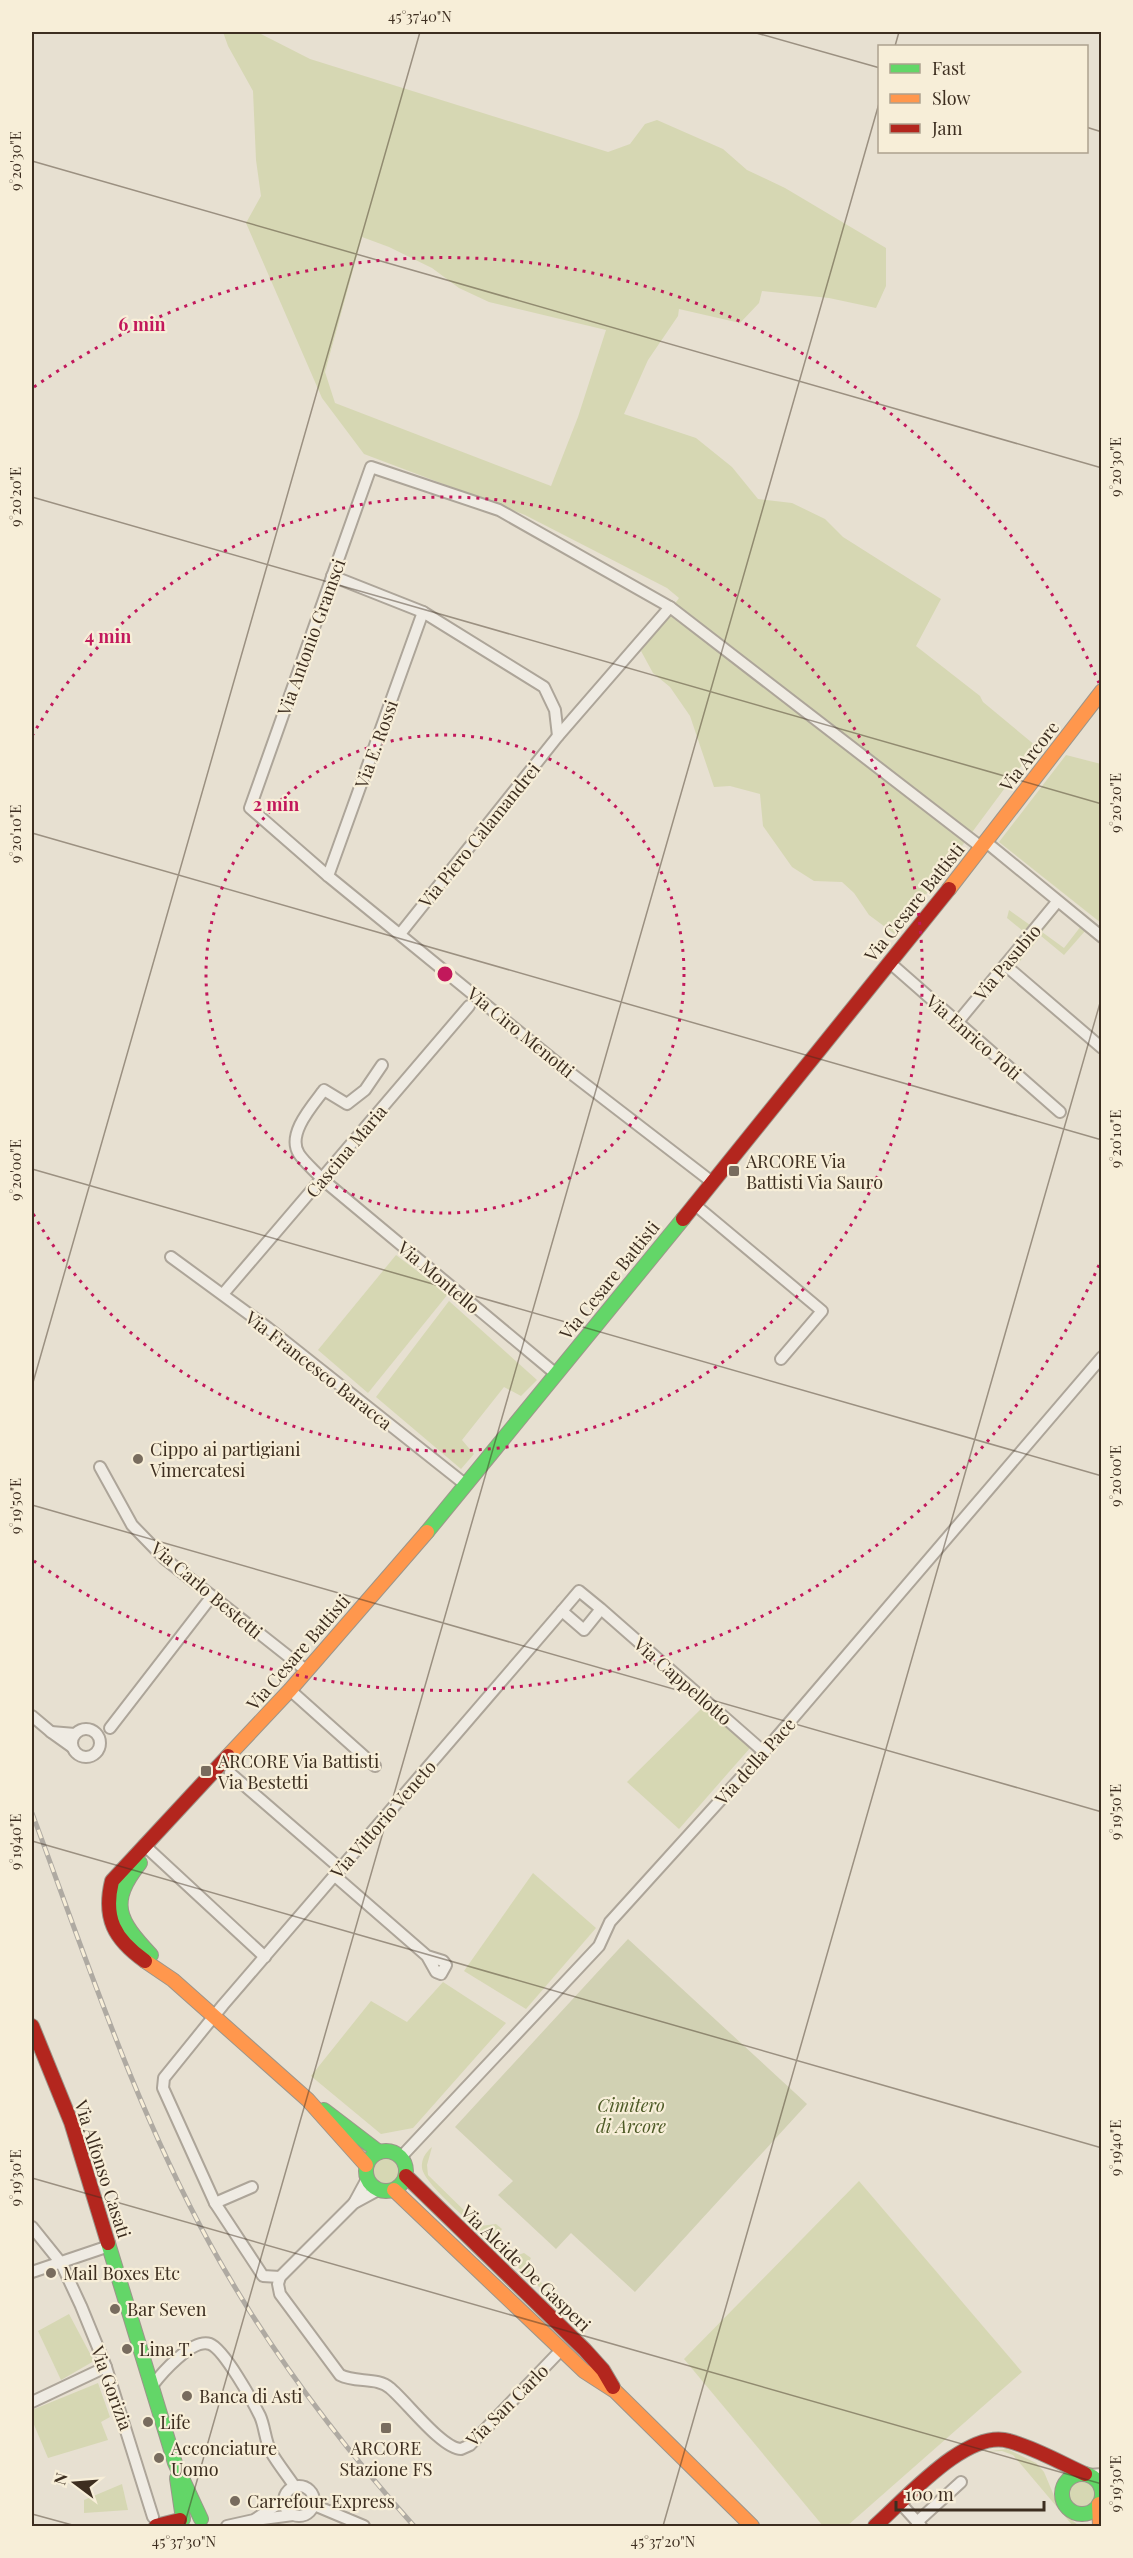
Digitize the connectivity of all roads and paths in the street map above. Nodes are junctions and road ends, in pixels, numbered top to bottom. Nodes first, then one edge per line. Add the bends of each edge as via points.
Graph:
1 (332, 576) junction
2 (670, 607) junction
3 (423, 612) junction
4 (1101, 692) edge
5 (558, 736) junction
6 (250, 808) joint
7 (983, 844) junction
8 (328, 876) junction
9 (1057, 902) junction
10 (400, 934) junction
11 (1101, 937) edge
12 (889, 962) junction
13 (1005, 965) junction
14 (469, 1006) dead end
15 (957, 1023) junction
16 (1101, 1048) edge
17 (382, 1065) dead end
18 (1059, 1112) dead end
19 (322, 1179) junction
20 (712, 1182) junction
21 (694, 1204) junction
22 (171, 1257) dead end
23 (222, 1294) junction
24 (1101, 1357) edge
25 (781, 1359) dead end
26 (556, 1374) junction
27 (100, 1467) dead end
28 (466, 1485) junction
29 (212, 1596) junction
30 (602, 1610) junction
31 (562, 1611) junction
32 (552, 1622) joint
33 (307, 1671) junction
34 (290, 1690) junction
35 (32, 1716) edge
36 (51, 1732) junction
37 (75, 1734) junction
38 (98, 1738) junction
39 (72, 1747) junction
40 (764, 1752) junction
41 (375, 1766) dead end
42 (230, 1773) dead end
43 (148, 1848) junction
44 (338, 1873) junction
45 (427, 1956) dead end
46 (265, 1957) junction
47 (214, 2016) junction
48 (32, 2026) edge
49 (308, 2100) junction
50 (379, 2152) junction
51 (401, 2157) junction
52 (367, 2172) junction
53 (406, 2175) junction
54 (252, 2187) dead end
55 (378, 2190) junction
56 (394, 2190) junction
57 (215, 2203) junction
58 (354, 2203) junction
59 (32, 2227) edge
60 (109, 2246) junction
61 (61, 2263) junction
62 (32, 2272) edge
63 (280, 2277) junction
64 (562, 2349) junction
65 (106, 2367) junction
66 (152, 2386) junction
67 (615, 2391) junction
68 (32, 2402) edge
69 (1043, 2456) junction
70 (175, 2463) junction
71 (1092, 2475) edge
72 (961, 2482) dead end
73 (294, 2487) junction
74 (1062, 2496) junction
75 (284, 2500) junction
76 (1100, 2501) edge
77 (901, 2504) junction
78 (314, 2505) junction
79 (1073, 2511) junction
80 (293, 2515) junction
81 (201, 2519) junction
82 (254, 2520) junction
83 (155, 2522) edge
84 (180, 2522) edge
85 (919, 2524) edge
86 (214, 2526) edge
87 (227, 2526) edge
88 (364, 2526) edge
89 (752, 2526) edge
90 (875, 2526) edge
91 (1087, 2526) edge
92 (1100, 2526) edge

1 - 2 street, Via Antonio Gramsci via 371,466 499,510
1 - 3 street
1 - 6 street, Via Antonio Gramsci
2 - 5 street, Via Piero Calamandrei
2 - 7 street
3 - 5 street via 544,687 555,710
3 - 8 street, Via E. Rossi
4 - 7 street, Via Arcore
5 - 10 street, Via Piero Calamandrei
6 - 8 street, Via Ciro Menotti
7 - 9 street
7 - 12 street, Via Cesare Battisti
8 - 10 street, Via Ciro Menotti
9 - 11 street
9 - 13 street, Via Pasubio
10 - 20 street, Via Ciro Menotti via 551,1058
12 - 15 street, Via Enrico Toti
12 - 20 street, Via Cesare Battisti
13 - 15 street, Via Pasubio
13 - 16 street
14 - 19 street, Cascina Maria
15 - 18 street, Via Enrico Toti
17 - 19 street, Via Montello via 365,1090 347,1104 324,1090 301,1121 297,1152
19 - 23 street, Cascina Maria
19 - 26 street, Via Montello
20 - 21 street, Via Cesare Battisti
21 - 25 street via 822,1311
21 - 26 street, Via Cesare Battisti
22 - 23 street, Via Francesco Baracca
23 - 28 street, Via Francesco Baracca
24 - 40 street, Via della Pace
26 - 28 street, Via Cesare Battisti
27 - 29 street, Via Carlo Bestetti via 132,1525 165,1559
28 - 33 street, Via Cesare Battisti
29 - 33 street, Via Carlo Bestetti
29 - 38 street via 110,1728
30 - 31 street via 584,1630
30 - 31 street, Via Cappellotto via 579,1591
30 - 40 street, Via Cappellotto
31 - 32 street, Via Cappellotto
32 - 44 street, Via Vittorio Veneto
33 - 34 street, Via Cesare Battisti
34 - 41 street
34 - 43 street, Via Cesare Battisti
35 - 36 street
36 - 37 street
36 - 39 street
37 - 38 street via 86,1729
37 - 39 street
38 - 39 street via 98,1750 89,1757 77,1754
40 - 51 street, Via della Pace via 610,1922 599,1946
42 - 44 street
43 - 46 street
43 - 47 street, Via Cesare Battisti via 120,1869 110,1919 119,1938
44 - 45 street
44 - 46 street, Via Vittorio Veneto
46 - 47 street, Via Vittorio Veneto
47 - 49 street
47 - 57 street via 163,2081 163,2088
48 - 60 street, Via Alfonso Casati via 71,2122
49 - 50 street
49 - 52 street
50 - 51 street via 391,2151
50 - 52 street
51 - 53 street
52 - 55 street
52 - 58 street
53 - 56 street
53 - 67 street, Via Alcide De Gasperi via 595,2360
54 - 57 street
55 - 56 street
55 - 58 street
56 - 64 street, Via Alcide De Gasperi
57 - 63 street via 263,2276
58 - 63 street
59 - 61 street, Via Gorizia
60 - 61 street
60 - 66 street, Via Alfonso Casati
61 - 62 street
61 - 65 street, Via Gorizia
63 - 64 street, Via San Carlo via 280,2294 340,2375 388,2386 456,2449 470,2445
64 - 67 street, Via Alcide De Gasperi via 584,2371
65 - 68 street
65 - 83 street, Via Gorizia
66 - 70 street, Via Alfonso Casati
66 - 73 street via 164,2370 190,2350 210,2344 222,2354 260,2417 269,2450
67 - 89 street, Via Alcide De Gasperi
69 - 71 street
69 - 74 street
69 - 77 street via 1008,2439 969,2446
70 - 81 street
70 - 84 street
71 - 74 street via 1070,2478
71 - 76 street via 1099,2485
72 - 85 street
73 - 75 street
73 - 78 street via 309,2489
74 - 79 street
75 - 80 street
75 - 82 street
76 - 79 street via 1086,2513
76 - 92 street
77 - 85 street
77 - 90 street
78 - 80 street via 308,2514
78 - 88 street
79 - 91 street
80 - 82 street
81 - 84 street
81 - 86 street
82 - 87 street
83 - 84 street

